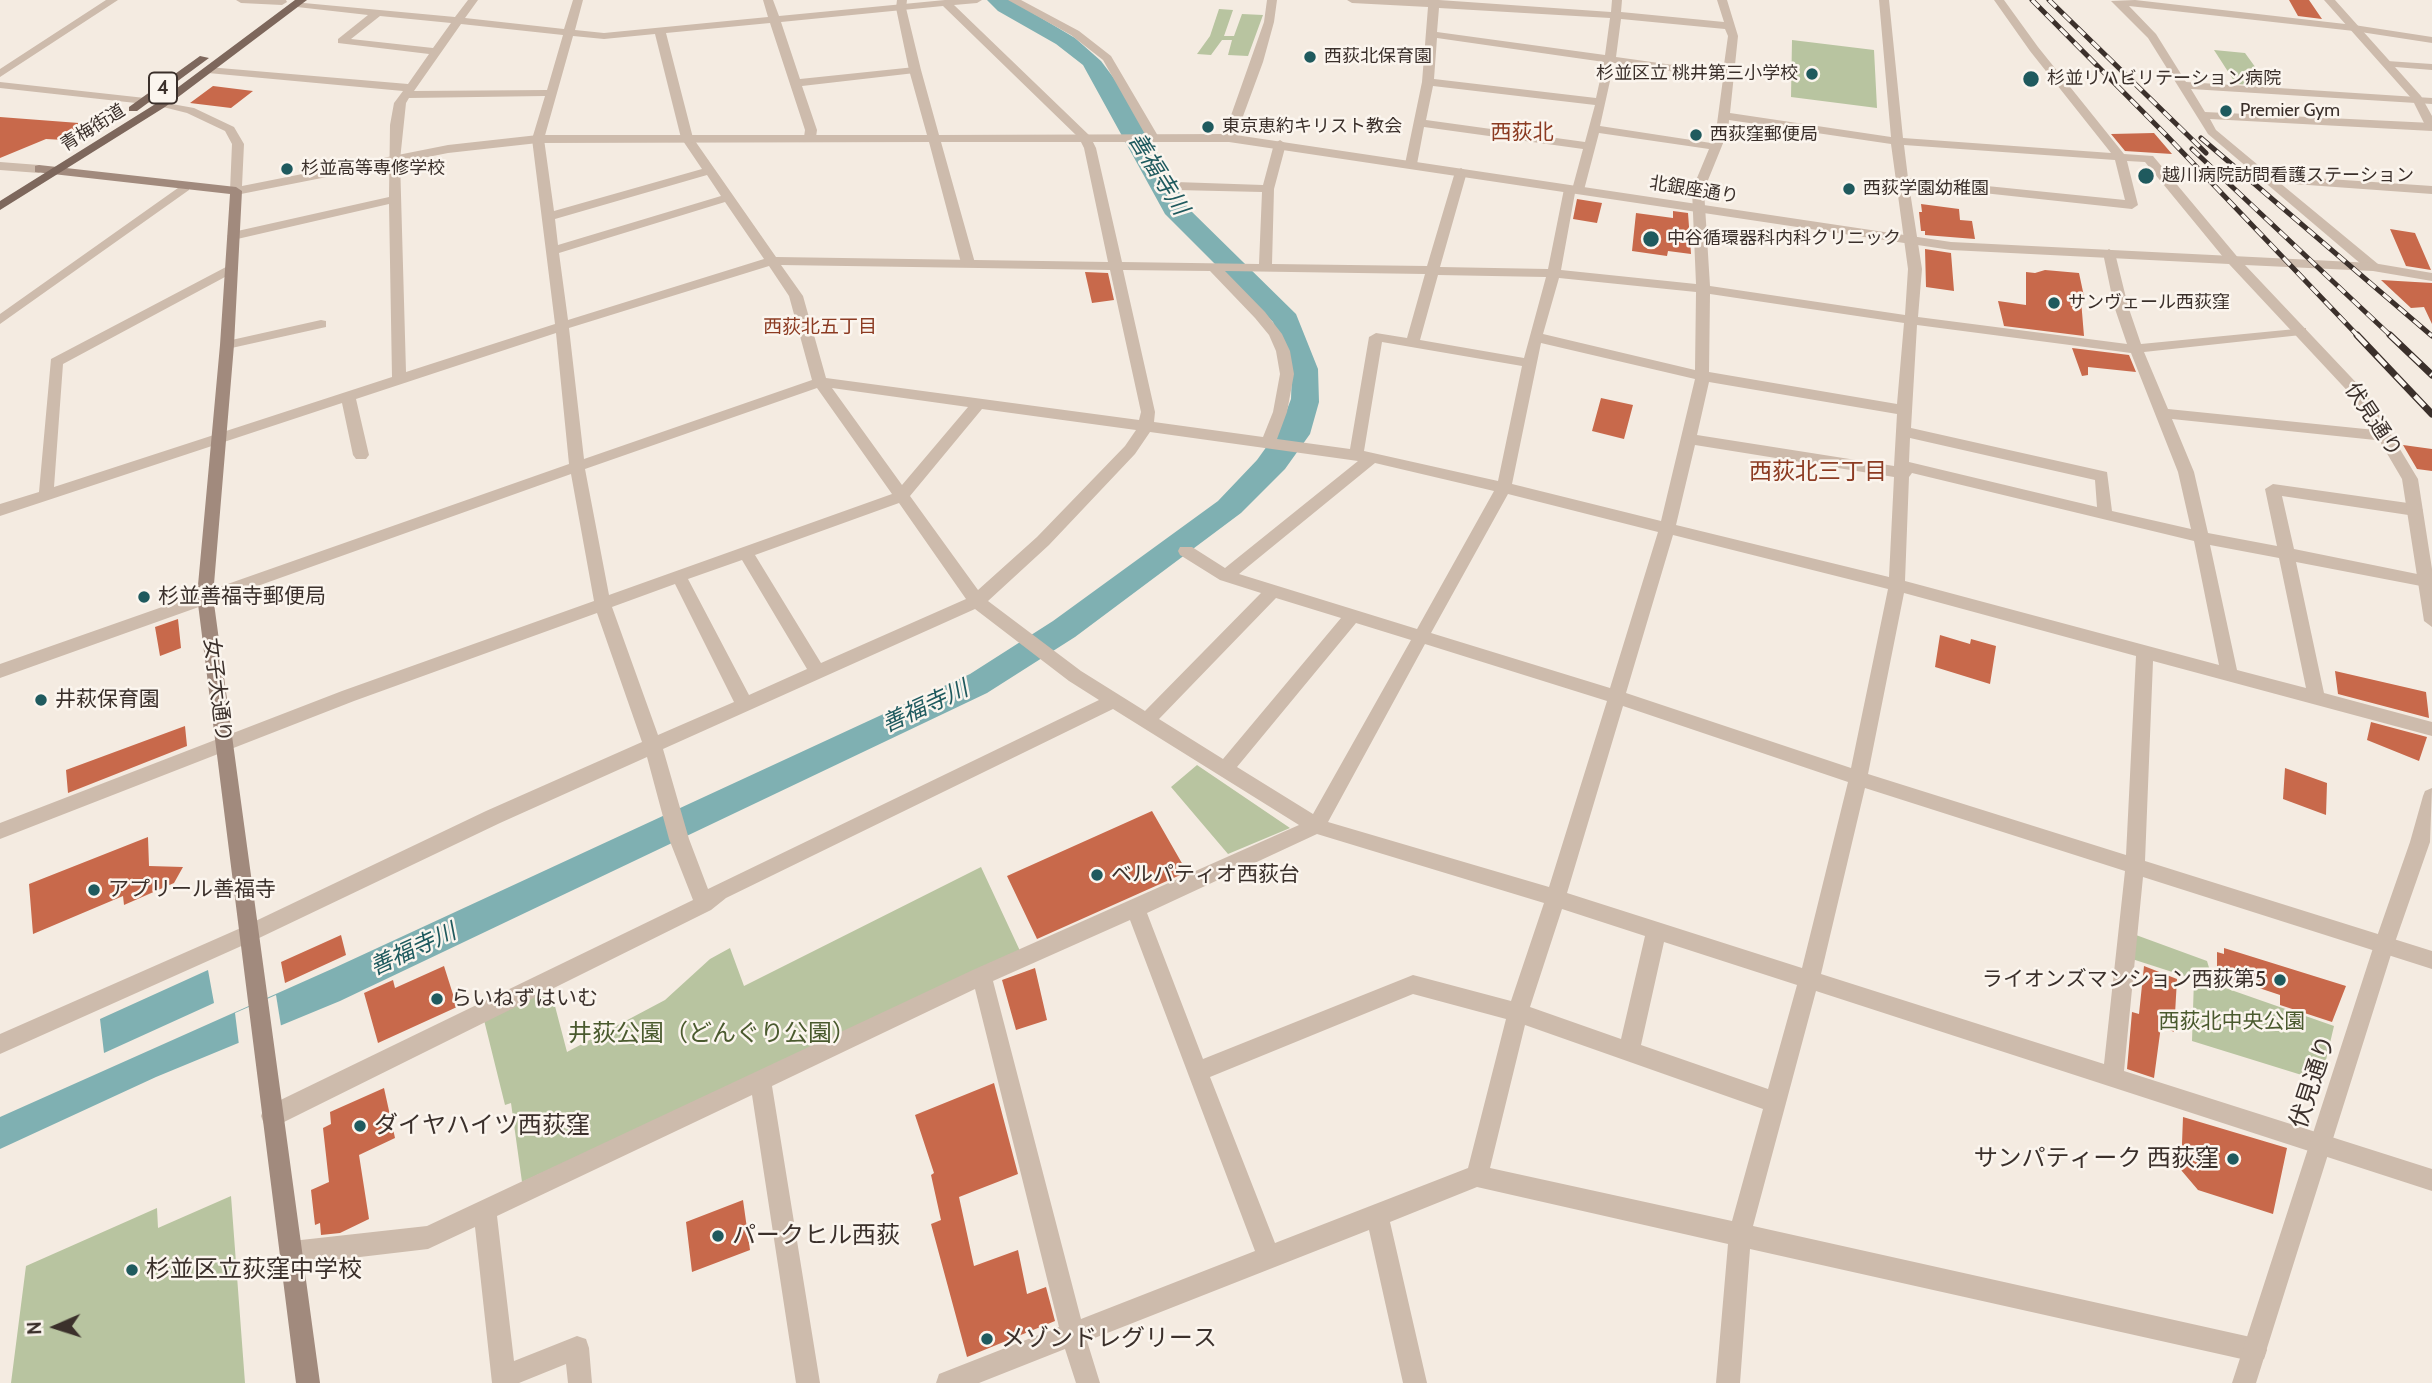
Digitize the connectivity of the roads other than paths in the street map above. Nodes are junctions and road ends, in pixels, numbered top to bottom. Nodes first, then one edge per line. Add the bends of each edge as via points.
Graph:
1 (113, 0) edge
2 (241, 0) edge
3 (473, 0) edge
4 (578, 0) edge
5 (768, 0) edge
6 (836, 0) edge
7 (977, 0) edge
8 (1013, 0) edge
9 (1272, 0) edge
10 (1352, 0) edge
11 (1617, 0) edge
12 (1722, 0) edge
13 (1884, 0) edge
14 (1999, 0) edge
15 (2114, 0) edge
16 (2329, 0) edge
17 (283, 1) edge
18 (300, 2) edge
19 (945, 3) junction
20 (1434, 3) edge
21 (902, 4) edge
22 (377, 13) junction
23 (838, 14) junction
24 (1616, 15) junction
25 (774, 20) junction
26 (458, 21) junction
27 (1729, 26) junction
28 (2354, 28) junction
29 (660, 31) junction
30 (570, 33) junction
31 (1430, 34) junction
32 (2432, 40) edge
33 (437, 52) junction
34 (1609, 60) junction
35 (2387, 64) junction
36 (2432, 67) edge
37 (208, 70) junction
38 (915, 71) junction
39 (0, 74) edge
40 (1728, 76) junction
41 (1428, 82) junction
42 (795, 83) junction
43 (0, 85) edge
44 (2183, 85) junction
45 (409, 92) junction
46 (551, 93) junction
47 (2417, 98) junction
48 (145, 101) junction
49 (2432, 101) edge
50 (1601, 102) junction
51 (161, 105) junction
52 (2201, 115) junction
53 (1724, 116) junction
54 (1420, 123) junction
55 (2432, 127) edge
56 (1594, 129) junction
57 (1084, 136) junction
58 (1150, 136) junction
59 (810, 137) junction
60 (932, 137) junction
61 (687, 138) junction
62 (1228, 138) junction
63 (538, 139) junction
64 (1898, 141) junction
65 (1280, 144) junction
66 (1589, 146) junction
67 (1716, 147) junction
68 (2120, 156) junction
69 (394, 160) junction
70 (1410, 164) junction
71 (0, 166) edge
72 (38, 169) junction
73 (711, 170) junction
74 (56, 171) junction
75 (1461, 172) junction
76 (2265, 178) junction
77 (1904, 181) junction
78 (1176, 186) dead end
79 (185, 187) junction
80 (1268, 189) junction
81 (1574, 189) junction
82 (2432, 190) edge
83 (236, 191) junction
84 (0, 193) edge
85 (729, 197) junction
86 (395, 199) junction
87 (0, 206) edge
88 (1698, 208) junction
89 (548, 217) junction
90 (233, 236) junction
91 (1913, 241) junction
92 (552, 251) junction
93 (2109, 253) junction
94 (2233, 260) junction
95 (772, 261) junction
96 (968, 263) junction
97 (1115, 266) junction
98 (2373, 267) junction
99 (1218, 268) junction
100 (1265, 268) junction
101 (231, 270) junction
102 (1432, 270) junction
103 (1553, 273) junction
104 (2432, 277) edge
105 (1703, 289) junction
106 (0, 320) edge
107 (1911, 320) junction
108 (321, 324) dead end
109 (562, 326) junction
110 (2301, 331) junction
111 (1535, 337) junction
112 (1412, 343) junction
113 (227, 345) junction
114 (2136, 349) junction
115 (1530, 363) junction
116 (1703, 376) junction
117 (398, 381) junction
118 (820, 382) junction
119 (348, 397) junction
120 (979, 403) junction
121 (1904, 410) junction
122 (2163, 413) junction
123 (1146, 426) junction
124 (1905, 432) junction
125 (2385, 436) junction
126 (218, 438) junction
127 (1689, 439) junction
128 (1271, 443) junction
129 (361, 455) dead end
130 (1364, 456) junction
131 (577, 465) junction
132 (1904, 469) junction
133 (1504, 487) junction
134 (46, 495) junction
135 (902, 496) junction
136 (0, 510) edge
137 (2416, 510) junction
138 (2105, 515) junction
139 (1668, 526) junction
140 (2199, 537) junction
141 (1186, 551) dead end
142 (746, 552) junction
143 (2288, 555) junction
144 (1227, 576) junction
145 (679, 577) junction
146 (1898, 585) junction
147 (1275, 589) junction
148 (2429, 590) edge
149 (205, 596) junction
150 (977, 601) junction
151 (603, 605) junction
152 (1353, 615) junction
153 (2432, 621) edge
154 (1422, 637) junction
155 (2146, 652) junction
156 (0, 671) edge
157 (818, 673) junction
158 (2229, 674) junction
159 (2316, 696) junction
160 (1616, 697) junction
161 (1115, 700) junction
162 (745, 705) junction
163 (1147, 720) junction
164 (2432, 729) edge
165 (224, 745) junction
166 (653, 747) junction
167 (1226, 769) junction
168 (1858, 778) junction
169 (2432, 796) edge
170 (1316, 826) junction
171 (0, 831) edge
172 (2135, 864) junction
173 (1556, 898) junction
174 (704, 904) junction
175 (1135, 908) junction
176 (1656, 930) junction
177 (250, 933) junction
178 (2384, 945) junction
179 (2432, 960) edge
180 (982, 976) junction
181 (1809, 979) junction
182 (1518, 1013) junction
183 (0, 1044) edge
184 (1629, 1050) junction
185 (1199, 1071) junction
186 (2112, 1078) junction
187 (760, 1079) junction
188 (1774, 1102) junction
189 (272, 1116) junction
190 (2321, 1143) junction
191 (1477, 1177) junction
192 (2432, 1180) edge
193 (485, 1210) junction
194 (1377, 1216) junction
195 (1740, 1233) junction
196 (292, 1253) junction
197 (1269, 1258) junction
198 (1073, 1334) junction
199 (2255, 1350) junction
200 (504, 1380) edge
201 (308, 1383) edge
202 (580, 1383) edge
203 (808, 1383) edge
204 (948, 1383) edge
205 (1088, 1383) edge
206 (1415, 1383) edge
207 (1728, 1383) edge
208 (2244, 1383) edge

1 - 39 street
2 - 17 street
3 - 26 street
4 - 30 street
5 - 25 street
6 - 23 street
7 - 19 street
8 - 58 street via 1075,33 1107,58
9 - 62 street via 1257,62
10 - 20 street
11 - 24 street
12 - 27 street
13 - 64 street
14 - 68 street
15 - 28 street
15 - 44 street via 2152,36
16 - 28 street
17 - 48 main road, 青梅街道 / 4
18 - 22 street
18 - 37 main road, 青梅街道 / 4
19 - 21 street
19 - 57 street
20 - 24 street
20 - 31 street
21 - 23 street
21 - 38 street
22 - 26 street
22 - 33 street via 342,41
23 - 25 street
24 - 27 street
24 - 34 street
25 - 29 street
25 - 42 street
26 - 30 street
26 - 33 street
27 - 40 street via 1733,36
28 - 32 street
28 - 35 street
29 - 30 street via 604,36
29 - 61 street
30 - 46 street
31 - 34 street
31 - 41 street
33 - 45 street
34 - 40 street
34 - 50 street
35 - 36 street
35 - 47 street
37 - 45 street
37 - 51 main road, 青梅街道 / 4
38 - 42 street
38 - 60 street
40 - 53 street
41 - 50 street
41 - 54 street
42 - 59 street
43 - 48 street
44 - 47 street
44 - 52 street
45 - 46 street
45 - 69 street via 400,103
46 - 63 street
47 - 49 street
47 - 55 street
48 - 72 main road, 青梅街道 / 4
50 - 56 street
51 - 74 main road, 青梅街道 / 4
51 - 83 street via 190,110 230,129 238,144
52 - 55 street
52 - 76 street via 2212,132
53 - 64 street, 伏見通り
53 - 67 street
54 - 66 street
54 - 70 street
56 - 66 street
56 - 67 street
57 - 58 street, 北銀座通り
57 - 60 street, 北銀座通り
57 - 97 street
58 - 62 street, 北銀座通り
59 - 60 street, 北銀座通り
59 - 61 street, 北銀座通り
60 - 96 street
61 - 63 street, 北銀座通り
61 - 73 street
62 - 65 street, 北銀座通り
63 - 69 street, 北銀座通り
63 - 89 street
64 - 68 street, 伏見通り
64 - 77 street
65 - 70 street, 北銀座通り
65 - 80 street
66 - 81 street
67 - 88 street via 1698,190
68 - 77 street via 2132,205
68 - 94 street, 伏見通り via 2154,162
69 - 83 street, 北銀座通り
69 - 86 street
70 - 75 street, 北銀座通り
71 - 72 street
72 - 74 main road
72 - 84 main road, 青梅街道 / 4
73 - 85 street
73 - 89 street
74 - 79 main road
74 - 87 main road, 青梅街道 / 4
75 - 81 street, 北銀座通り
75 - 102 street
76 - 82 street
76 - 98 street
77 - 91 street
78 - 80 street
79 - 83 main road
79 - 106 street
80 - 100 street
81 - 88 street, 北銀座通り
81 - 103 street
83 - 90 main road, 女子大通り
85 - 92 street
85 - 95 street
86 - 90 street
86 - 117 street
88 - 91 street, 北銀座通り
88 - 105 street
89 - 92 street
90 - 101 main road, 女子大通り
91 - 93 street, 北銀座通り
91 - 107 street via 1916,269
92 - 109 street
93 - 94 street, 北銀座通り
93 - 114 street
94 - 98 street, 北銀座通り
94 - 110 street, 伏見通り
95 - 96 street
95 - 109 street
95 - 118 street via 796,296
96 - 97 street
97 - 99 street
97 - 123 street via 1148,412
98 - 104 street, 北銀座通り
99 - 100 street
99 - 128 street via 1276,334 1283,351 1287,374
100 - 102 street
101 - 113 main road, 女子大通り
101 - 134 street via 56,362
102 - 103 street
102 - 112 street
103 - 105 street
103 - 111 street
105 - 107 street
105 - 116 street
107 - 114 street
107 - 121 street
108 - 113 street
109 - 117 street
109 - 131 street
110 - 114 street
110 - 125 street, 伏見通り via 2361,396
111 - 115 street
111 - 116 street
112 - 115 street
112 - 130 street via 1376,337
113 - 126 main road, 女子大通り
114 - 122 street
115 - 133 street
116 - 121 street
116 - 127 street
117 - 119 street
118 - 120 street
118 - 131 street
118 - 135 street
119 - 126 street
119 - 129 street
120 - 123 street
120 - 135 street
121 - 124 street
122 - 125 street
122 - 140 street via 2186,472
123 - 128 street
123 - 150 street via 1130,450 1043,541
124 - 132 street
124 - 138 street via 2102,477
125 - 137 street, 伏見通り via 2410,479
126 - 134 street
126 - 149 main road, 女子大通り
127 - 132 street
127 - 139 street
128 - 130 street
130 - 133 street
130 - 144 street
131 - 149 street
131 - 151 street
132 - 138 street
132 - 146 street
133 - 139 street
133 - 154 street
134 - 136 street
135 - 142 street
135 - 150 street
137 - 143 street via 2273,489
137 - 148 street, 伏見通り
138 - 140 street
139 - 146 street
139 - 160 street
140 - 143 street
140 - 158 street
141 - 144 street
142 - 145 street
142 - 157 street
143 - 148 street
143 - 159 street
144 - 147 street
145 - 151 street
145 - 162 street
146 - 155 street
146 - 168 street
147 - 152 street
147 - 163 street
148 - 153 street, 伏見通り
149 - 156 street
149 - 165 main road, 女子大通り
150 - 157 street
150 - 161 street
151 - 165 street
151 - 166 street
152 - 154 street
152 - 167 street
154 - 160 street
154 - 170 street
155 - 158 street
155 - 172 street
157 - 162 street
158 - 159 street
159 - 164 street
160 - 168 street
160 - 173 street
161 - 163 street
161 - 174 street via 719,892
162 - 166 street
163 - 167 street
165 - 171 street
165 - 177 main road, 女子大通り
166 - 174 street via 678,838
166 - 177 street
167 - 170 street
168 - 172 street
168 - 181 street
169 - 178 street, 伏見通り
170 - 173 street
170 - 175 street
172 - 178 street
172 - 186 street
173 - 176 street
173 - 182 street
174 - 189 street
175 - 180 street
175 - 185 street
176 - 181 street
176 - 184 street
177 - 183 street
177 - 189 main road, 女子大通り
178 - 179 street
178 - 190 street, 伏見通り
180 - 187 street
180 - 198 street
181 - 186 street
181 - 188 street
182 - 184 street
182 - 185 street via 1413,985
182 - 191 street
184 - 188 street
185 - 197 street
186 - 190 street
187 - 193 street
187 - 203 street
188 - 195 street
189 - 196 main road, 女子大通り
190 - 192 street
190 - 199 street, 伏見通り
191 - 194 street
191 - 195 street
193 - 196 street via 428,1237
193 - 200 street
194 - 197 street
194 - 206 street
195 - 199 street
195 - 207 street
196 - 201 main road, 女子大通り
197 - 198 street
198 - 204 street
198 - 205 street
199 - 208 street, 伏見通り
200 - 202 street via 577,1348

